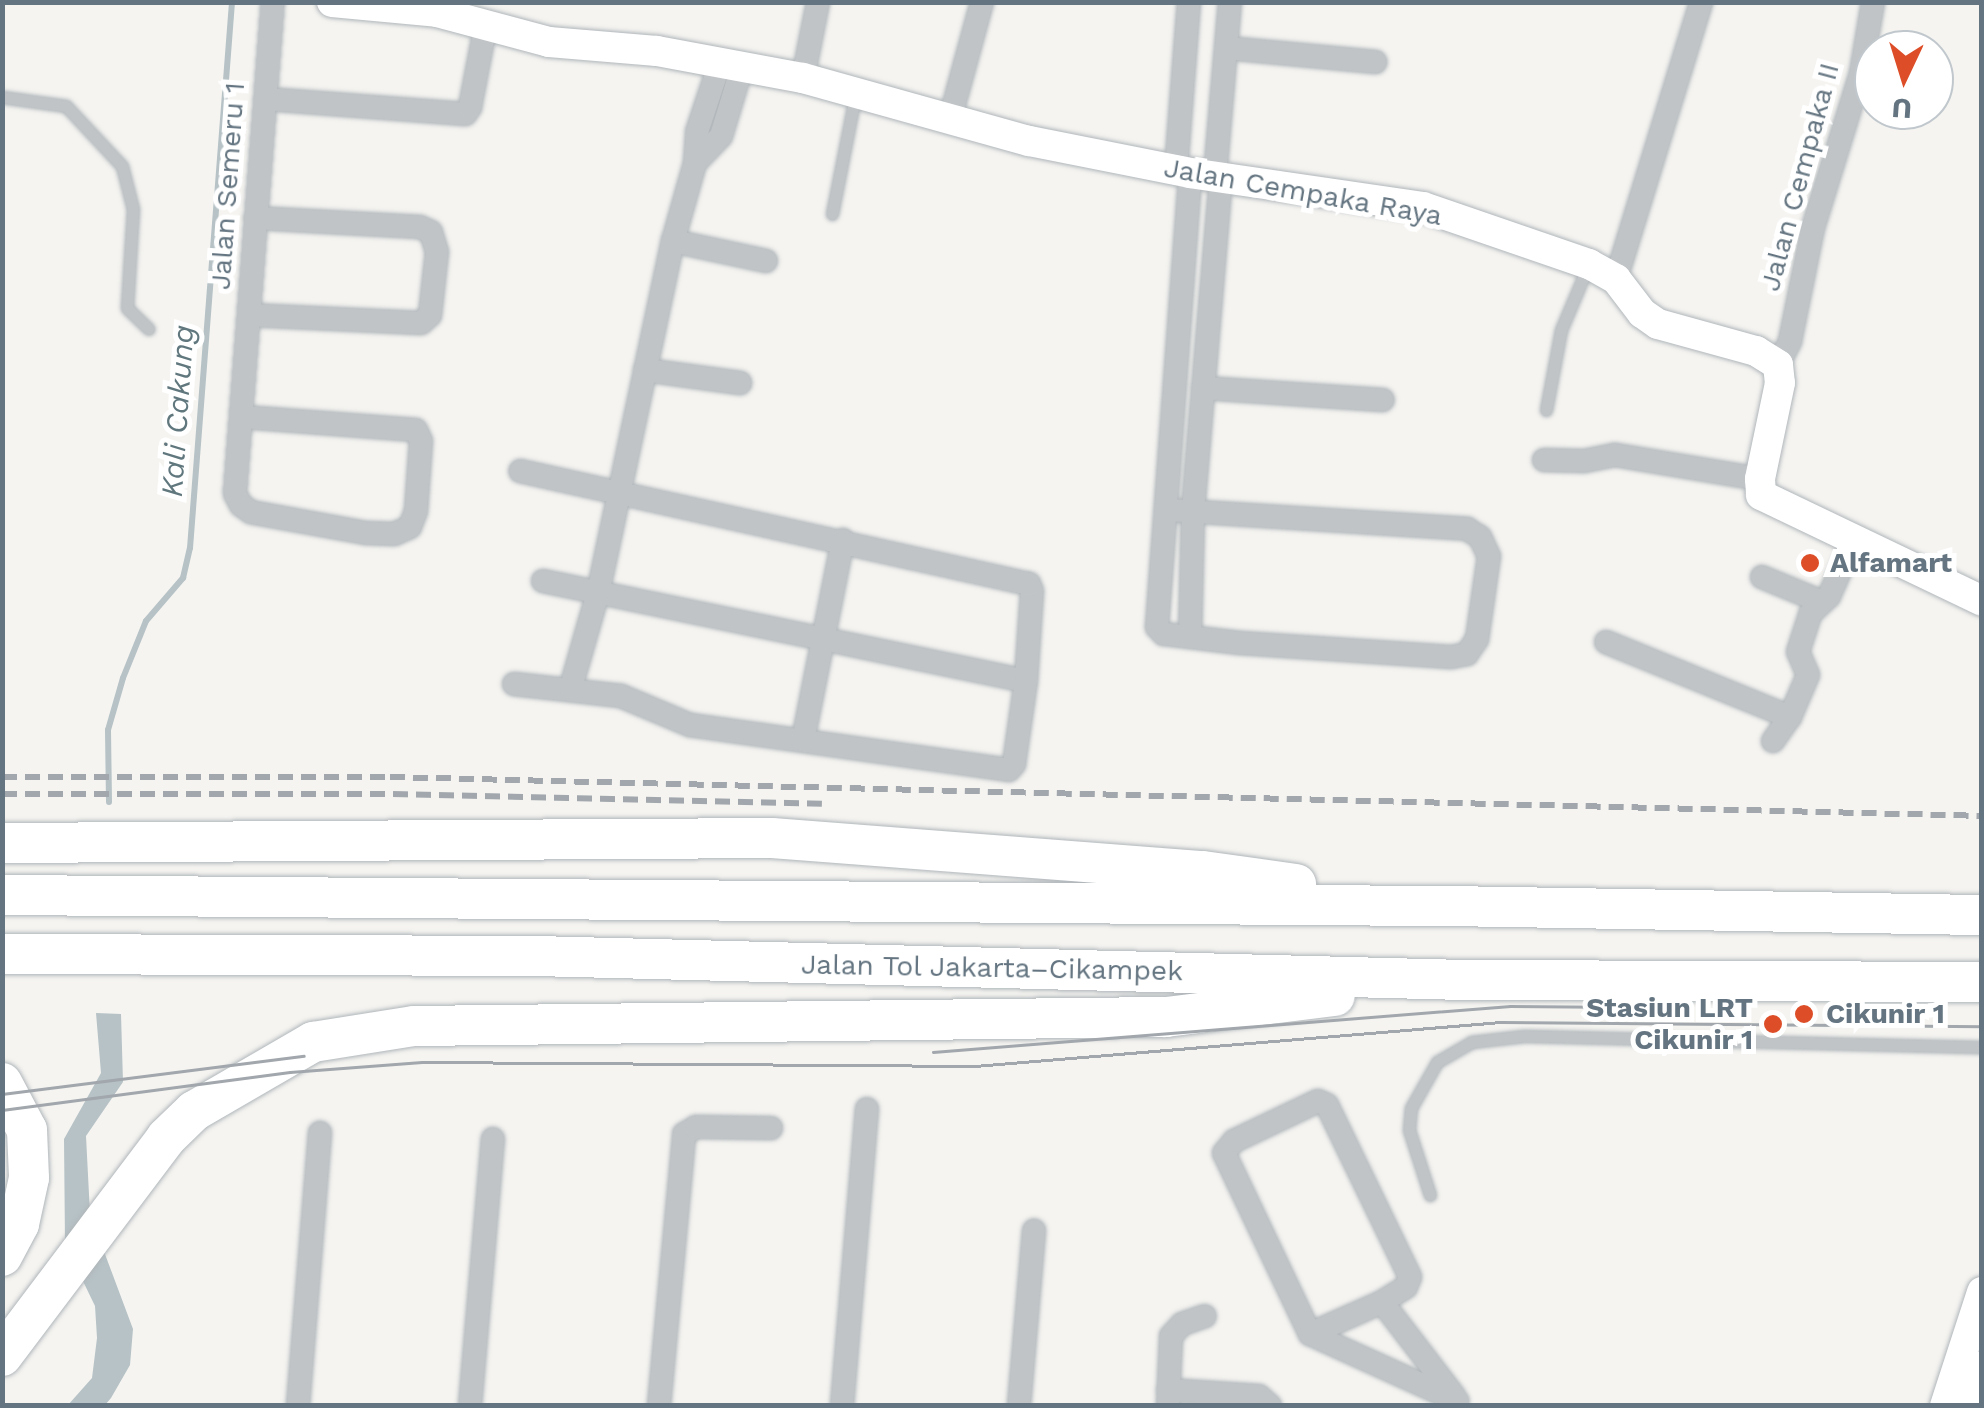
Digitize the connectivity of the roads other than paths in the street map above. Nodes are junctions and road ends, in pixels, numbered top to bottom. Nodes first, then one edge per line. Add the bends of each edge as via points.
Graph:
1 (273, 2) edge
2 (332, 2) edge
3 (818, 2) edge
4 (982, 2) edge
5 (1190, 2) edge
6 (1230, 2) edge
7 (1702, 2) edge
8 (1873, 2) edge
9 (487, 13) edge
10 (1226, 48) junction
11 (1375, 62) dead end
12 (731, 65) junction
13 (803, 78) junction
14 (856, 93) junction
15 (2, 97) edge
16 (266, 99) junction
17 (950, 119) junction
18 (695, 164) junction
19 (1200, 174) junction
20 (832, 214) dead end
21 (254, 218) junction
22 (673, 241) junction
23 (766, 261) dead end
24 (1589, 264) junction
25 (1616, 279) junction
26 (248, 315) junction
27 (150, 330) dead end
28 (1778, 365) junction
29 (645, 370) junction
30 (740, 383) dead end
31 (1203, 388) junction
32 (1383, 400) dead end
33 (1546, 410) dead end
34 (243, 417) junction
35 (1544, 460) dead end
36 (520, 470) dead end
37 (1760, 479) junction
38 (618, 492) junction
39 (1168, 510) junction
40 (1193, 511) junction
41 (1855, 538) junction
42 (843, 540) junction
43 (1762, 577) dead end
44 (543, 582) dead end
45 (598, 592) junction
46 (1820, 601) junction
47 (1982, 601) edge
48 (824, 636) junction
49 (1190, 636) junction
50 (1606, 642) dead end
51 (1026, 681) junction
52 (514, 684) dead end
53 (571, 687) junction
54 (1790, 717) junction
55 (803, 740) junction
56 (1773, 741) dead end
57 (2, 830) edge
58 (2, 842) edge
59 (46, 842) junction
60 (2, 896) edge
61 (1448, 906) junction
62 (1982, 915) edge
63 (2, 954) edge
64 (1468, 980) junction
65 (1982, 982) edge
66 (1982, 1047) edge
67 (2, 1083) edge
68 (868, 1109) dead end
69 (771, 1128) dead end
70 (320, 1133) dead end
71 (492, 1139) dead end
72 (1430, 1195) dead end
73 (1034, 1231) dead end
74 (2, 1256) edge
75 (1982, 1292) edge
76 (1382, 1302) junction
77 (1205, 1316) dead end
78 (1310, 1334) junction
79 (2, 1356) edge
80 (1973, 1365) edge
81 (1168, 1398) edge
82 (1461, 1403) edge
83 (298, 1406) edge
84 (470, 1406) edge
85 (659, 1406) edge
86 (842, 1406) edge
87 (1019, 1406) edge
88 (1270, 1406) edge
89 (1945, 1406) edge
90 (1965, 1406) edge

1 - 16 street, Jalan Semeru 1
2 - 9 street, Jalan Cempaka Raya
3 - 13 street
4 - 17 street
5 - 19 street
6 - 10 street
7 - 25 street
8 - 28 street, Jalan Cempaka II via 1861,72 1813,228 1790,341
9 - 12 street, Jalan Cempaka Raya via 548,42
9 - 16 street via 465,114
10 - 11 street
10 - 19 street
12 - 13 street, Jalan Cempaka Raya
12 - 18 street via 697,132
12 - 18 street via 730,101 715,146
13 - 14 street, Jalan Cempaka Raya
14 - 17 street, Jalan Cempaka Raya
14 - 20 lane
15 - 27 lane via 66,106 122,166 134,209 127,308
16 - 21 street, Jalan Semeru 1
17 - 19 street, Jalan Cempaka Raya
18 - 22 street
19 - 24 street, Jalan Cempaka Raya via 1422,207
19 - 31 street
19 - 39 street
21 - 26 street, Jalan Semeru 1
21 - 26 street via 420,227 431,232 437,252 430,315 421,323
22 - 23 street
22 - 29 street
24 - 25 street, Jalan Cempaka Raya
24 - 33 lane via 1561,330
25 - 28 street, Jalan Cempaka Raya via 1658,324 1756,351
26 - 34 street, Jalan Semeru 1
28 - 37 street
29 - 30 street
29 - 38 street
31 - 32 street
31 - 40 street
34 - 34 street, Jalan Semeru 1 via 236,493 250,512 366,533 410,527 422,441 408,427
35 - 37 street via 1615,455
36 - 38 street
37 - 41 street via 1761,495
38 - 42 street
38 - 45 street
39 - 40 street
39 - 49 street via 1157,627
40 - 49 street
40 - 49 street via 1467,529 1480,537 1488,556 1477,639 1467,654
41 - 46 street via 1829,596
41 - 47 street
42 - 48 street
42 - 51 street via 1028,584
43 - 46 street
44 - 45 street
45 - 48 street
45 - 53 street
46 - 54 street via 1798,652 1808,676
48 - 51 street
48 - 55 street
50 - 54 street
51 - 55 street via 1009,770
52 - 53 street
53 - 55 street via 620,696 690,725
54 - 56 street
57 - 59 highway
58 - 59 highway
59 - 61 highway via 772,838 1203,871
60 - 61 highway
61 - 62 highway
63 - 64 highway, Jalan Tol Jakarta–Cikampek via 498,956
64 - 65 highway, Jalan Tol Jakarta–Cikampek
64 - 79 highway via 1166,1017 414,1026 313,1042 194,1111 166,1138
66 - 72 lane via 1524,1036 1472,1042 1437,1062 1411,1108 1409,1130
67 - 74 highway via 27,1130 29,1178 20,1224
68 - 86 street
69 - 85 street via 696,1126 684,1134
70 - 83 street
71 - 84 street
73 - 87 street
75 - 80 street
76 - 78 street
76 - 78 street via 1410,1277 1327,1105 1318,1102 1234,1141 1224,1153
76 - 82 street
77 - 81 street via 1171,1336
78 - 82 street
80 - 89 street
80 - 90 street
81 - 88 street via 1259,1396

